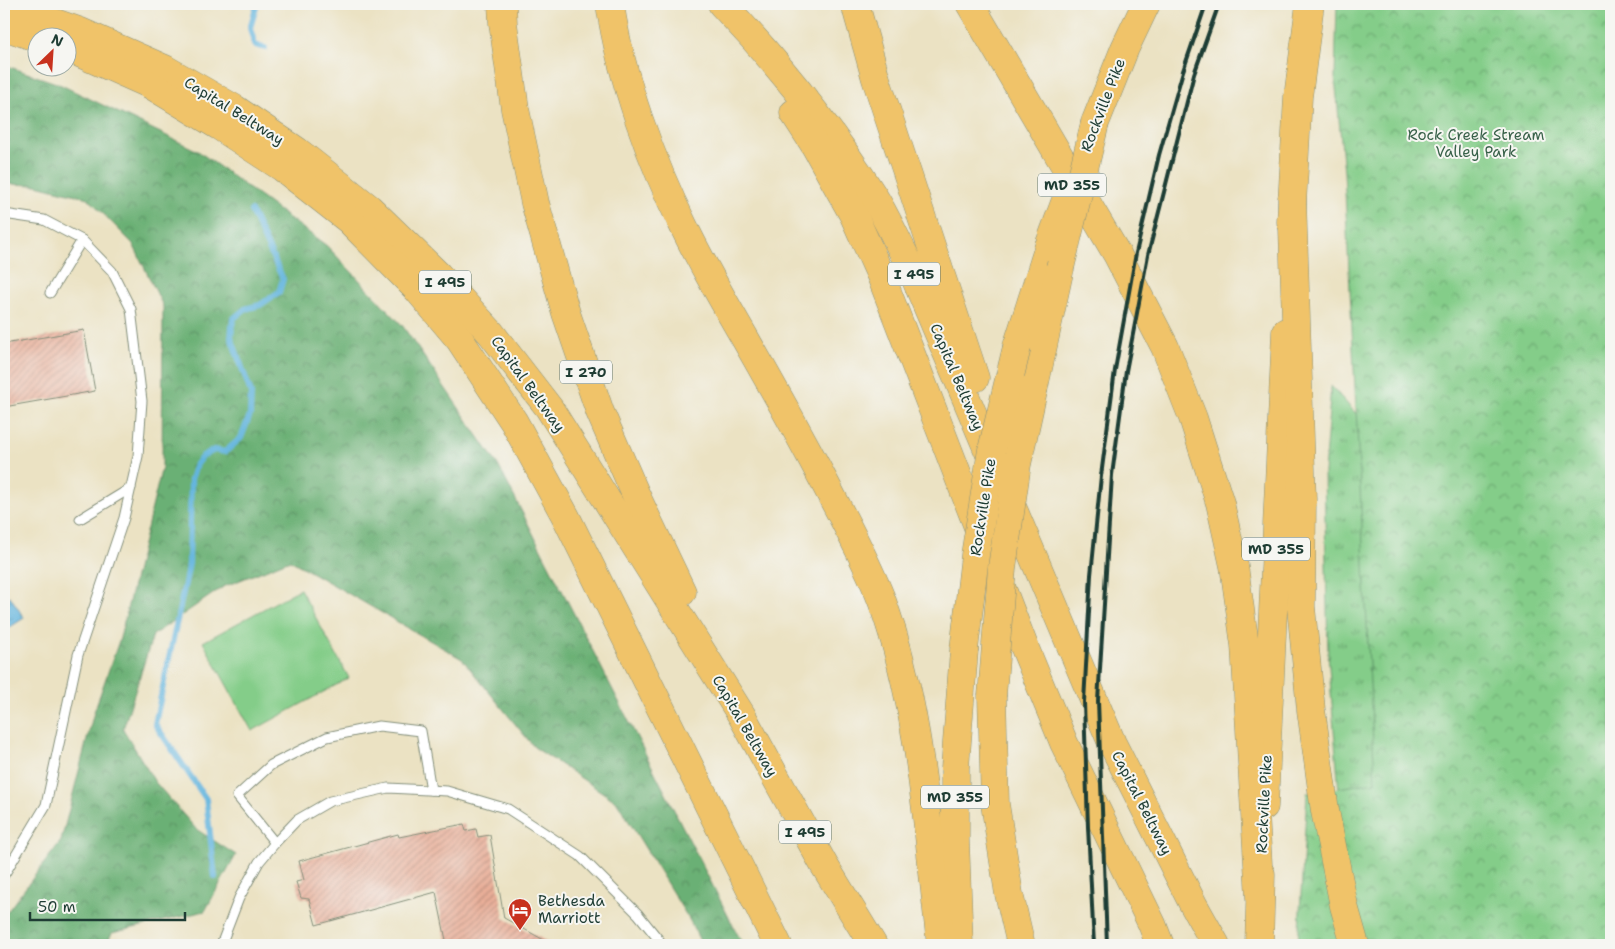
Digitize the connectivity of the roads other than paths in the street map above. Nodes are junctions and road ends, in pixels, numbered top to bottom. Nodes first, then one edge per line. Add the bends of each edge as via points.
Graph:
1 (502, 4) edge
2 (610, 4) edge
3 (720, 4) edge
4 (855, 4) edge
5 (970, 4) edge
6 (1146, 4) edge
7 (1310, 4) edge
8 (1326, 4) edge
9 (4, 5) edge
10 (4, 26) edge
11 (28, 34) edge
12 (78, 52) edge
13 (1298, 97) junction
14 (1292, 199) junction
15 (4, 214) edge
16 (82, 240) junction
17 (1055, 257) junction
18 (50, 293) dead end
19 (131, 488) junction
20 (80, 519) dead end
21 (1043, 581) junction
22 (742, 716) junction
23 (431, 790) junction
24 (275, 843) junction
25 (4, 875) edge
26 (1260, 898) junction
27 (221, 945) edge
28 (662, 945) edge
29 (778, 945) edge
30 (873, 945) edge
31 (947, 945) edge
32 (1021, 945) edge
33 (1160, 945) edge
34 (1216, 945) edge
35 (1259, 945) edge
36 (1355, 945) edge

1 - 22 main road, I 270 via 515,109 535,203 566,313 600,412 639,502
2 - 31 main road via 631,92 656,165 685,230 849,528 881,600 901,662 916,730
3 - 21 main road, Capital Beltway / I 495 via 790,81 875,199 911,268
3 - 33 main road via 772,76 854,216 882,276 1064,743
4 - 21 main road via 876,79
5 - 26 main road via 1118,256 1165,347 1193,418 1220,503 1246,645
6 - 17 main road, Rockville Pike, bridge via 1095,123
7 - 13 main road, Rockville Pike / MD 355
8 - 13 main road
9 - 22 main road, Capital Beltway / I 495 via 81,32 165,69 235,109 297,151 369,208 491,333 549,408
10 - 11 main road
12 - 29 main road via 151,85 283,168 349,220 460,340 514,422 566,517
13 - 14 main road, Rockville Pike / MD 355
14 - 26 main road, Rockville Pike / MD 355
14 - 36 main road via 1302,500 1301,607 1325,811
15 - 16 lane via 44,220
16 - 18 lane
16 - 19 lane via 112,271 131,310 142,401 138,456
17 - 31 main road, Rockville Pike / MD 355, bridge via 1017,347 992,450 975,555 955,768
17 - 32 main road, bridge via 1034,387 1017,464 1002,568 992,696 995,804 1009,894
19 - 20 lane
19 - 25 lane via 78,654 46,805
21 - 34 main road, Capital Beltway / I 495 via 1112,743
22 - 30 main road, Capital Beltway / I 495 via 824,865
23 - 24 lane via 388,788 330,800 297,820
23 - 24 lane via 421,731 379,726 327,737 271,765 237,796
23 - 28 lane via 447,791 508,809 580,856 638,914
24 - 27 lane via 259,862 239,898
26 - 35 main road, Rockville Pike / MD 355

